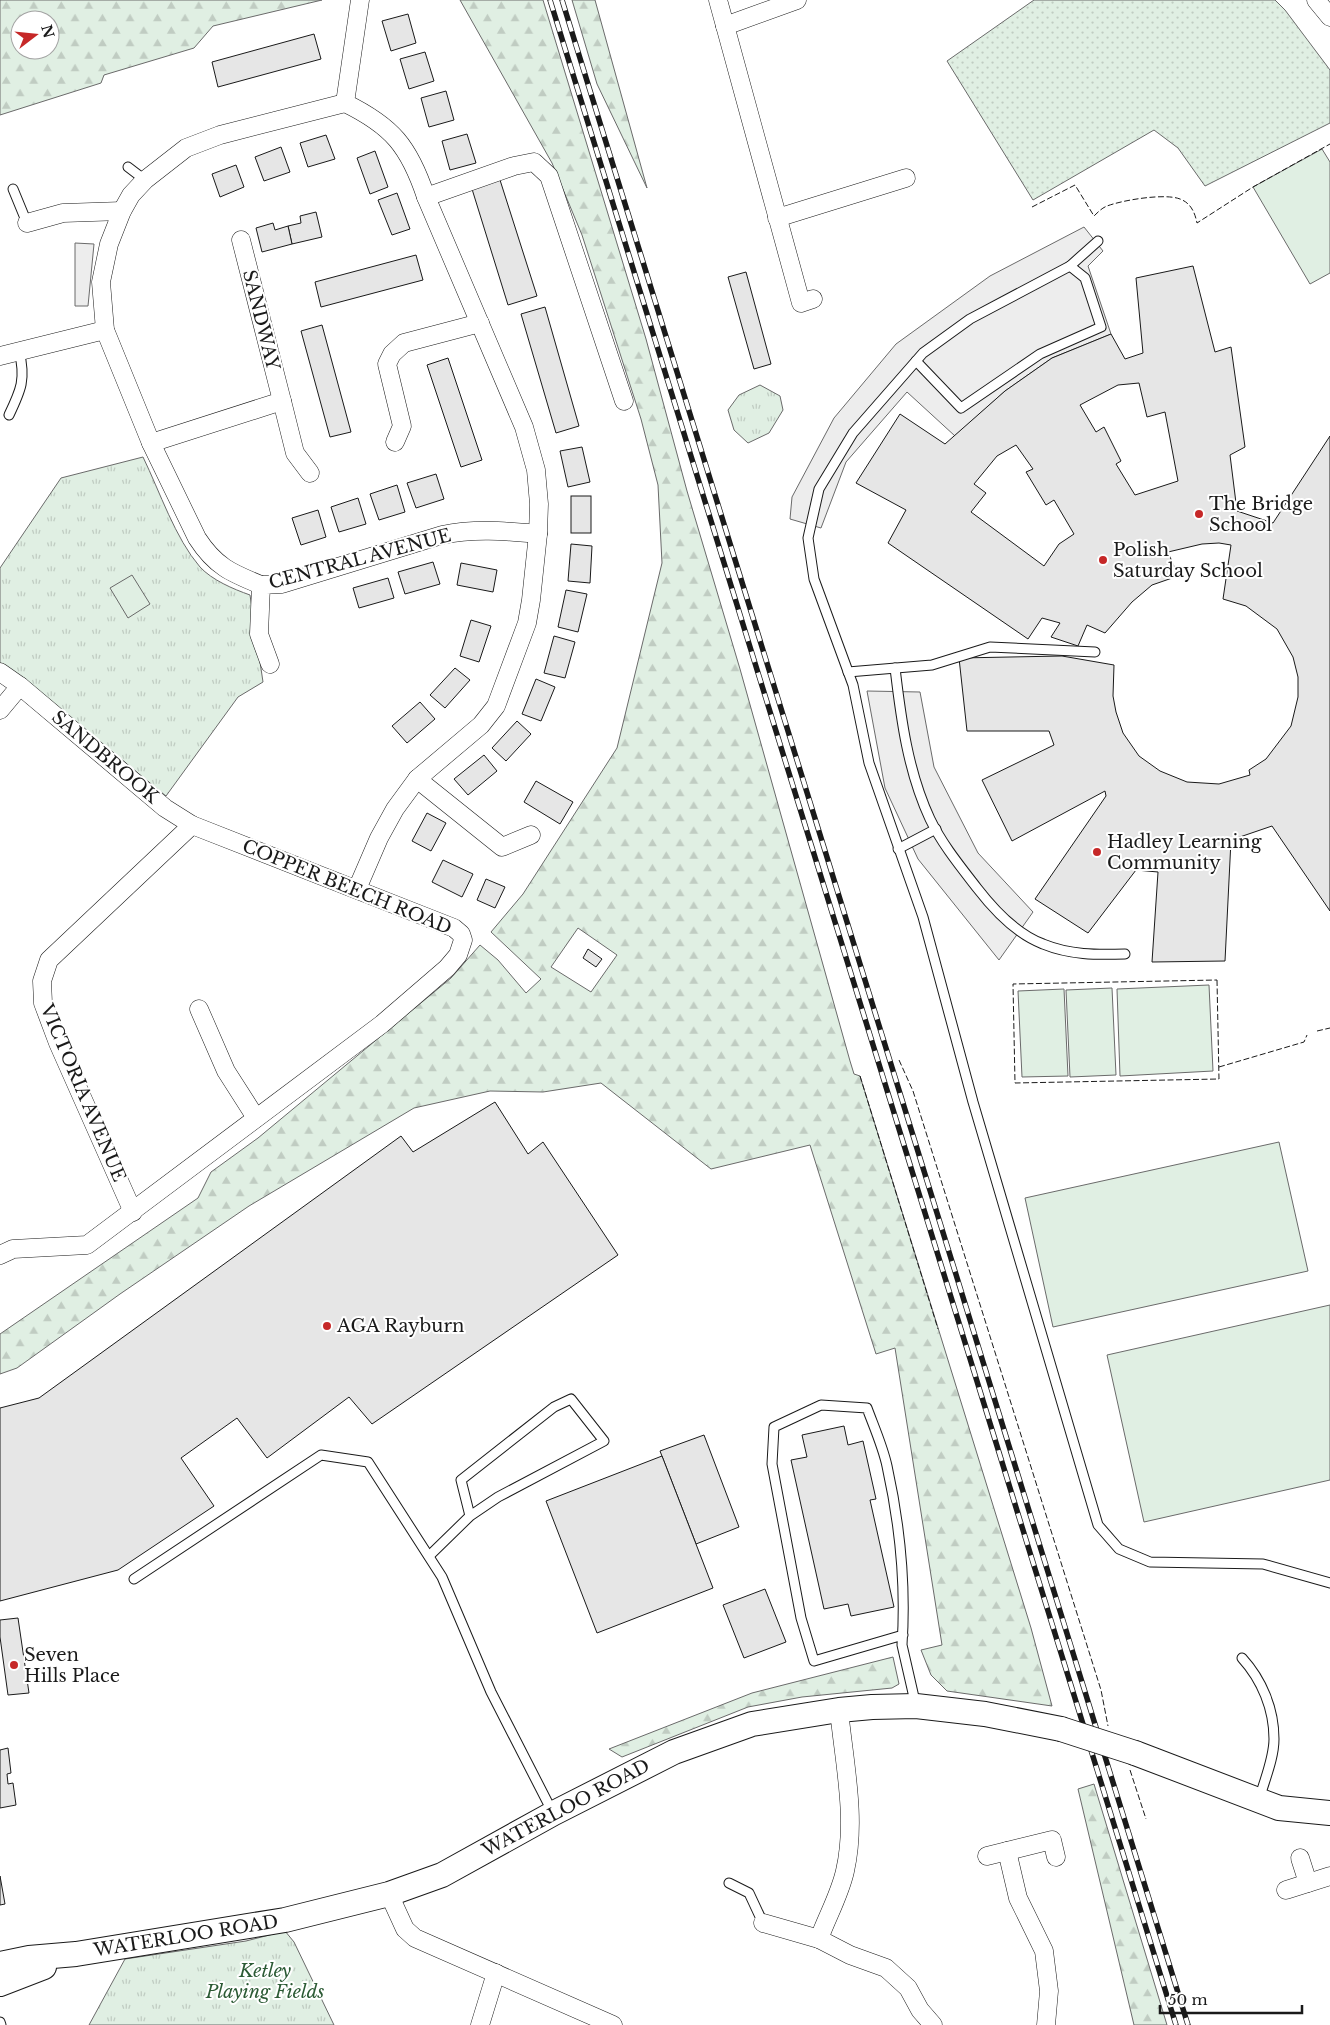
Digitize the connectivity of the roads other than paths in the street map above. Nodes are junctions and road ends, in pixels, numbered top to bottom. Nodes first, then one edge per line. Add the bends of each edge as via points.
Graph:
1 (360, 0) edge
2 (718, 0) edge
3 (797, 0) edge
4 (1316, 0) edge
5 (1330, 17) edge
6 (725, 26) junction
7 (345, 102) junction
8 (128, 167) dead end
9 (906, 178) dead end
10 (145, 180) junction
11 (13, 189) dead end
12 (426, 197) junction
13 (122, 210) junction
14 (777, 218) junction
15 (27, 223) joint
16 (241, 240) dead end
17 (1098, 241) dead end
18 (1070, 266) junction
19 (801, 303) dead end
20 (480, 323) junction
21 (105, 330) junction
22 (19, 351) junction
23 (0, 356) edge
24 (916, 362) junction
25 (282, 401) junction
26 (624, 401) dead end
27 (9, 415) dead end
28 (395, 442) dead end
29 (151, 444) junction
30 (310, 473) dead end
31 (538, 534) junction
32 (261, 585) junction
33 (1095, 652) dead end
34 (270, 664) dead end
35 (895, 668) junction
36 (0, 672) edge
37 (848, 672) junction
38 (20, 686) junction
39 (0, 710) edge
40 (417, 779) junction
41 (192, 825) junction
42 (936, 829) junction
43 (531, 835) dead end
44 (898, 849) junction
45 (357, 889) junction
46 (1124, 954) dead end
47 (199, 1009) dead end
48 (256, 1118) junction
49 (133, 1212) junction
50 (0, 1255) edge
51 (470, 1516) junction
52 (428, 1556) junction
53 (134, 1580) dead end
54 (1330, 1583) edge
55 (903, 1635) junction
56 (1242, 1658) dead end
57 (916, 1706) junction
58 (839, 1710) junction
59 (1259, 1800) junction
60 (554, 1813) junction
61 (1330, 1813) edge
62 (1007, 1851) junction
63 (987, 1856) dead end
64 (1056, 1857) dead end
65 (1300, 1858) dead end
66 (1330, 1876) edge
67 (728, 1883) dead end
68 (1308, 1883) junction
69 (1286, 1890) dead end
70 (389, 1894) junction
71 (763, 1922) joint
72 (819, 1939) junction
73 (76, 1954) junction
74 (0, 1964) edge
75 (496, 1973) junction
76 (0, 1984) edge
77 (480, 2025) edge
78 (613, 2025) edge
79 (932, 2025) edge
80 (1046, 2025) edge

1 - 7 street
2 - 6 street
3 - 6 street
4 - 5 street
6 - 14 street
7 - 10 street via 220,135 186,148
7 - 12 street via 369,115 396,137 416,165
8 - 10 lane
9 - 14 street
10 - 13 street
11 - 15 lane
12 - 20 street
12 - 26 street via 534,162 549,176
13 - 15 street via 63,213
13 - 21 street via 109,244 101,282
14 - 19 street
16 - 25 street, SANDWAY
17 - 18 lane
18 - 24 lane via 970,319 923,353
18 - 24 lane via 1085,278 1101,326 1040,354 962,408
20 - 28 street via 404,344 392,354 387,364 402,426
20 - 31 street via 524,427 536,470
21 - 22 street
21 - 29 street
22 - 23 street
22 - 27 lane via 23,368 22,388
24 - 37 lane via 853,433 819,489 808,538 814,579
25 - 29 street
25 - 30 street, SANDWAY via 295,453
29 - 32 street via 205,550 228,572
31 - 32 street, CENTRAL AVENUE via 468,530 282,584
31 - 40 street via 527,623 496,706 481,725
32 - 34 street, CENTRAL AVENUE via 259,634
33 - 35 lane via 990,647 932,665
35 - 37 lane
35 - 42 lane via 902,727 914,773
36 - 38 street, SANDBROOK
37 - 44 lane via 869,763
38 - 39 street
38 - 41 street, SANDBROOK via 165,808
40 - 43 street via 502,847
40 - 45 street via 379,838
41 - 45 street, COPPER BEECH ROAD
41 - 49 street, VICTORIA AVENUE via 49,960 42,981 43,1003 58,1043
42 - 44 lane
42 - 46 lane via 986,899 1016,929 1042,944 1085,955
44 - 54 lane via 924,917 973,1102 1098,1525 1118,1549 1150,1562 1263,1564
45 - 48 street, COPPER BEECH ROAD via 454,928 461,934 462,946 447,968 382,1024
47 - 48 street via 226,1071
48 - 49 street, COPPER BEECH ROAD
49 - 50 street, COPPER BEECH ROAD via 87,1245 13,1249
51 - 51 lane via 498,1497 604,1441 571,1399 554,1407 461,1480
51 - 52 lane
52 - 53 lane via 368,1462 322,1455
52 - 60 lane via 442,1577 491,1692
55 - 55 lane via 900,1544 887,1465 867,1408 821,1405 774,1427 772,1464 801,1618 814,1661
55 - 57 lane via 902,1645
56 - 59 lane via 1264,1688 1274,1740
57 - 58 street, WATERLOO ROAD
57 - 59 street, WATERLOO ROAD, bridge via 985,1714 1061,1729
58 - 60 street, WATERLOO ROAD via 752,1724 716,1736 674,1752
58 - 72 street via 850,1842 845,1872
59 - 61 street via 1279,1808
60 - 70 street, WATERLOO ROAD via 442,1875
62 - 63 street
62 - 64 street via 1052,1840
62 - 80 street via 1018,1898 1044,1952 1049,1991
65 - 68 street
66 - 68 street
67 - 71 lane via 749,1893
68 - 69 street
70 - 73 street, WATERLOO ROAD via 285,1920
70 - 75 street via 405,1929 415,1938
71 - 72 street
72 - 79 street via 886,1968 908,1988
73 - 74 street, WATERLOO ROAD
73 - 76 street, WATERLOO ROAD
75 - 77 street
75 - 78 street

